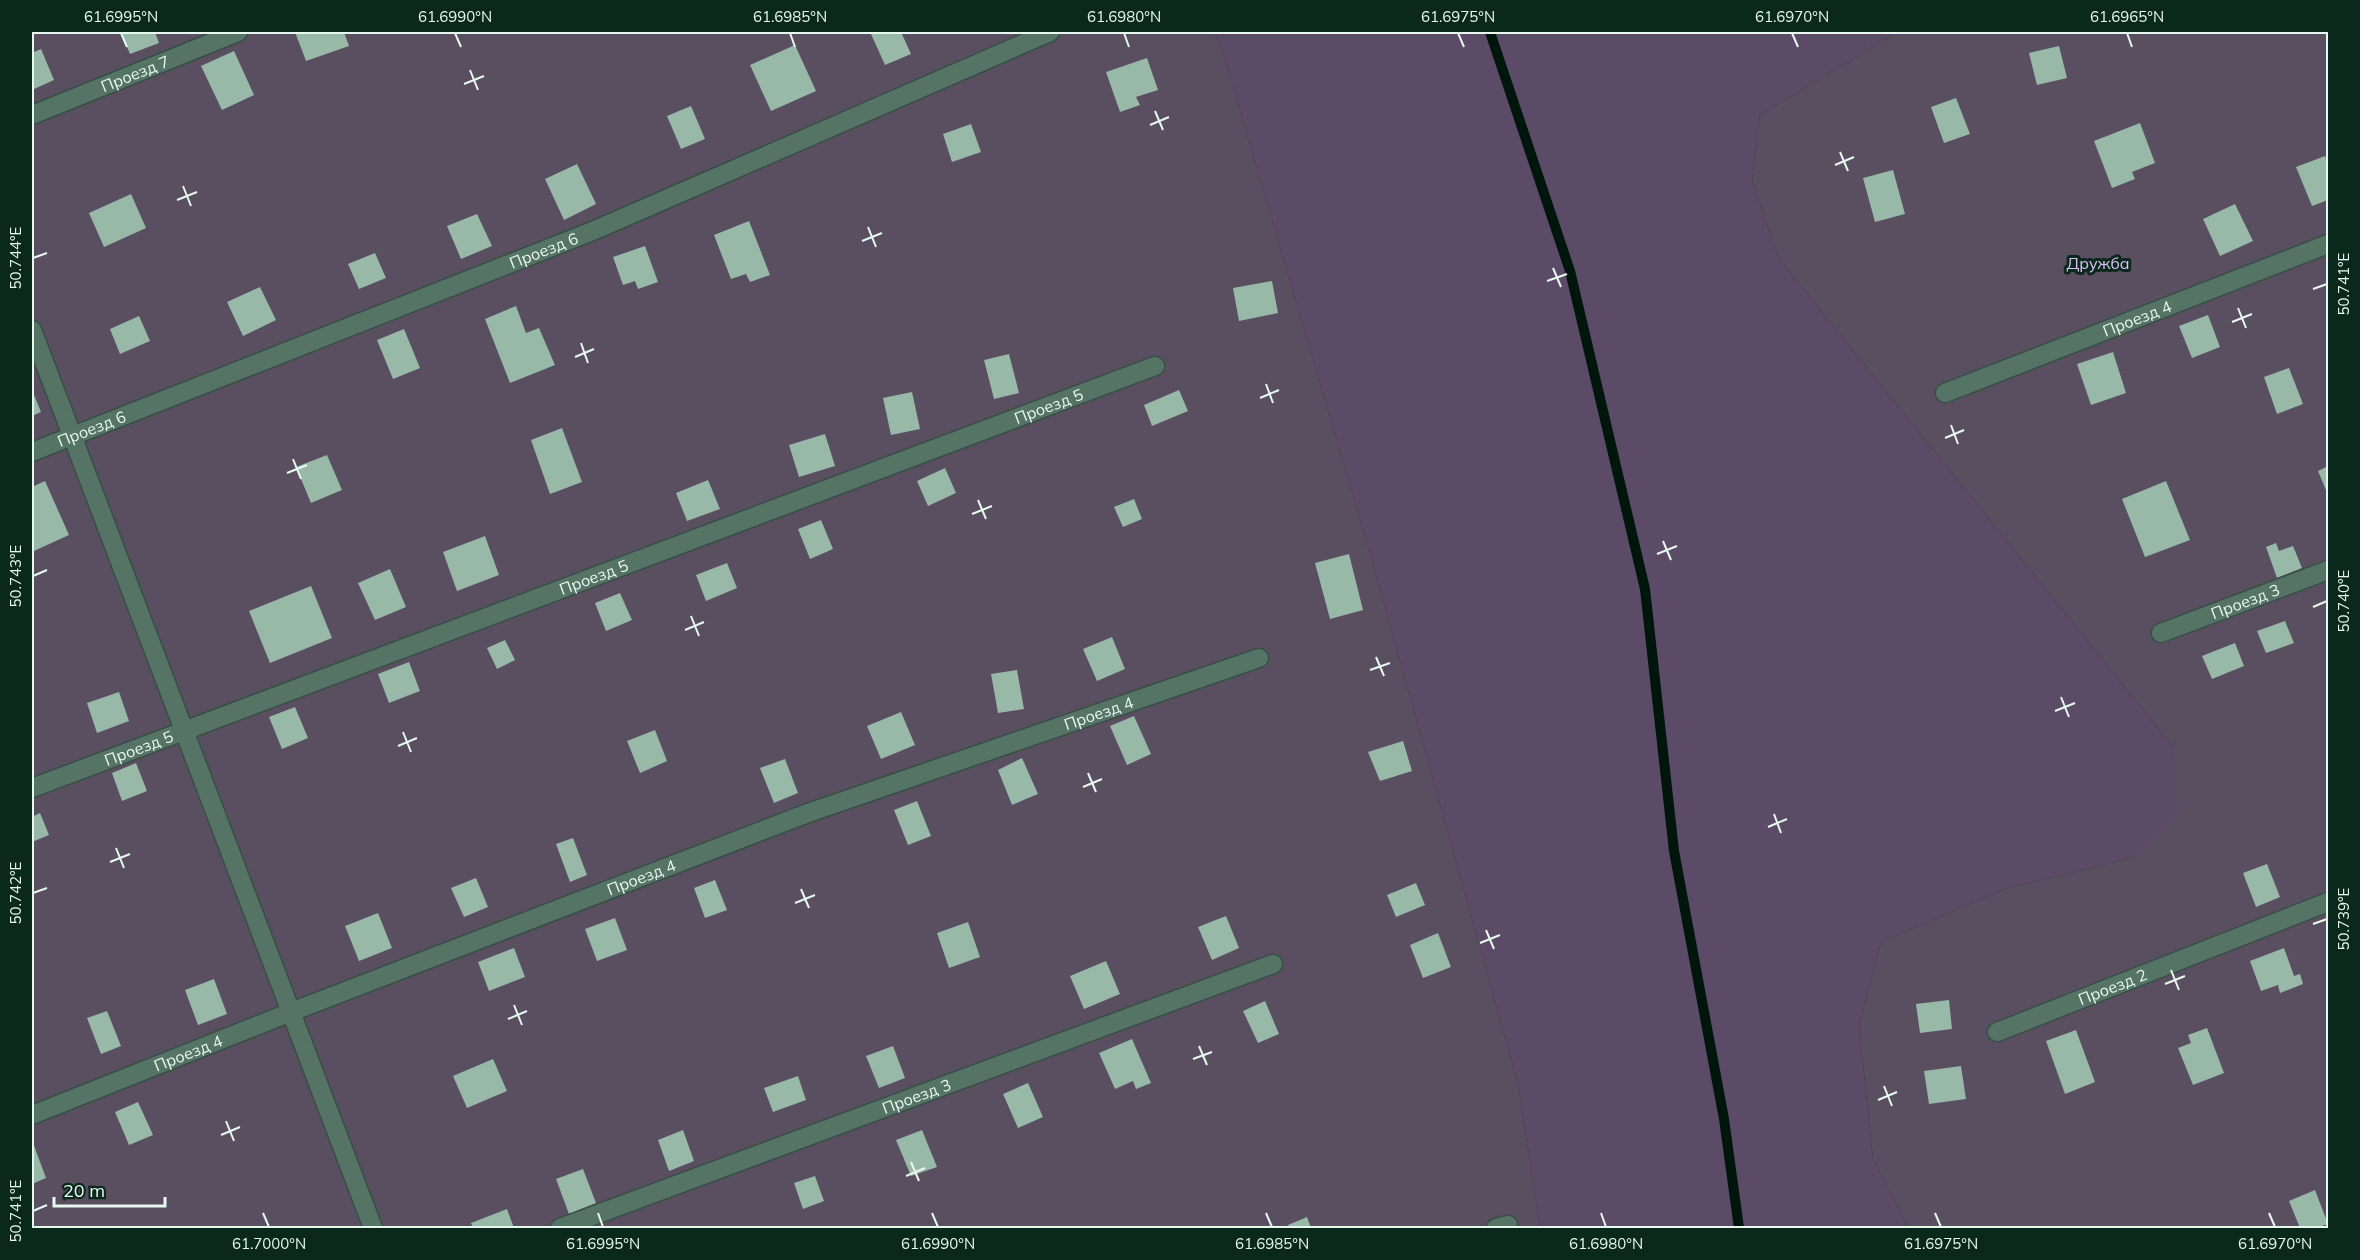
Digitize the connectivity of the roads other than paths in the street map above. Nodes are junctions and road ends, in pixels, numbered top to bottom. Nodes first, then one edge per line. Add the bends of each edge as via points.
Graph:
1 (238, 32) edge
2 (1050, 32) edge
3 (32, 115) edge
4 (2328, 244) edge
5 (32, 330) edge
6 (1155, 366) dead end
7 (1945, 393) dead end
8 (72, 436) junction
9 (32, 452) edge
10 (2328, 570) edge
11 (2160, 633) dead end
12 (1258, 658) dead end
13 (184, 731) junction
14 (32, 789) edge
15 (2328, 902) edge
16 (1273, 964) dead end
17 (291, 1012) junction
18 (1997, 1032) dead end
19 (32, 1115) edge
20 (374, 1228) edge
21 (560, 1228) edge

1 - 3 street, Проезд 7
2 - 8 street, Проезд 6 via 595,230
4 - 7 street, Проезд 4
5 - 8 street
6 - 13 street, Проезд 5
8 - 9 street, Проезд 6
8 - 13 street
10 - 11 street, Проезд 3
12 - 17 street, Проезд 4 via 808,813
13 - 14 street, Проезд 5
13 - 17 street
15 - 18 street, Проезд 2
16 - 21 street, Проезд 3
17 - 19 street, Проезд 4
17 - 20 street

